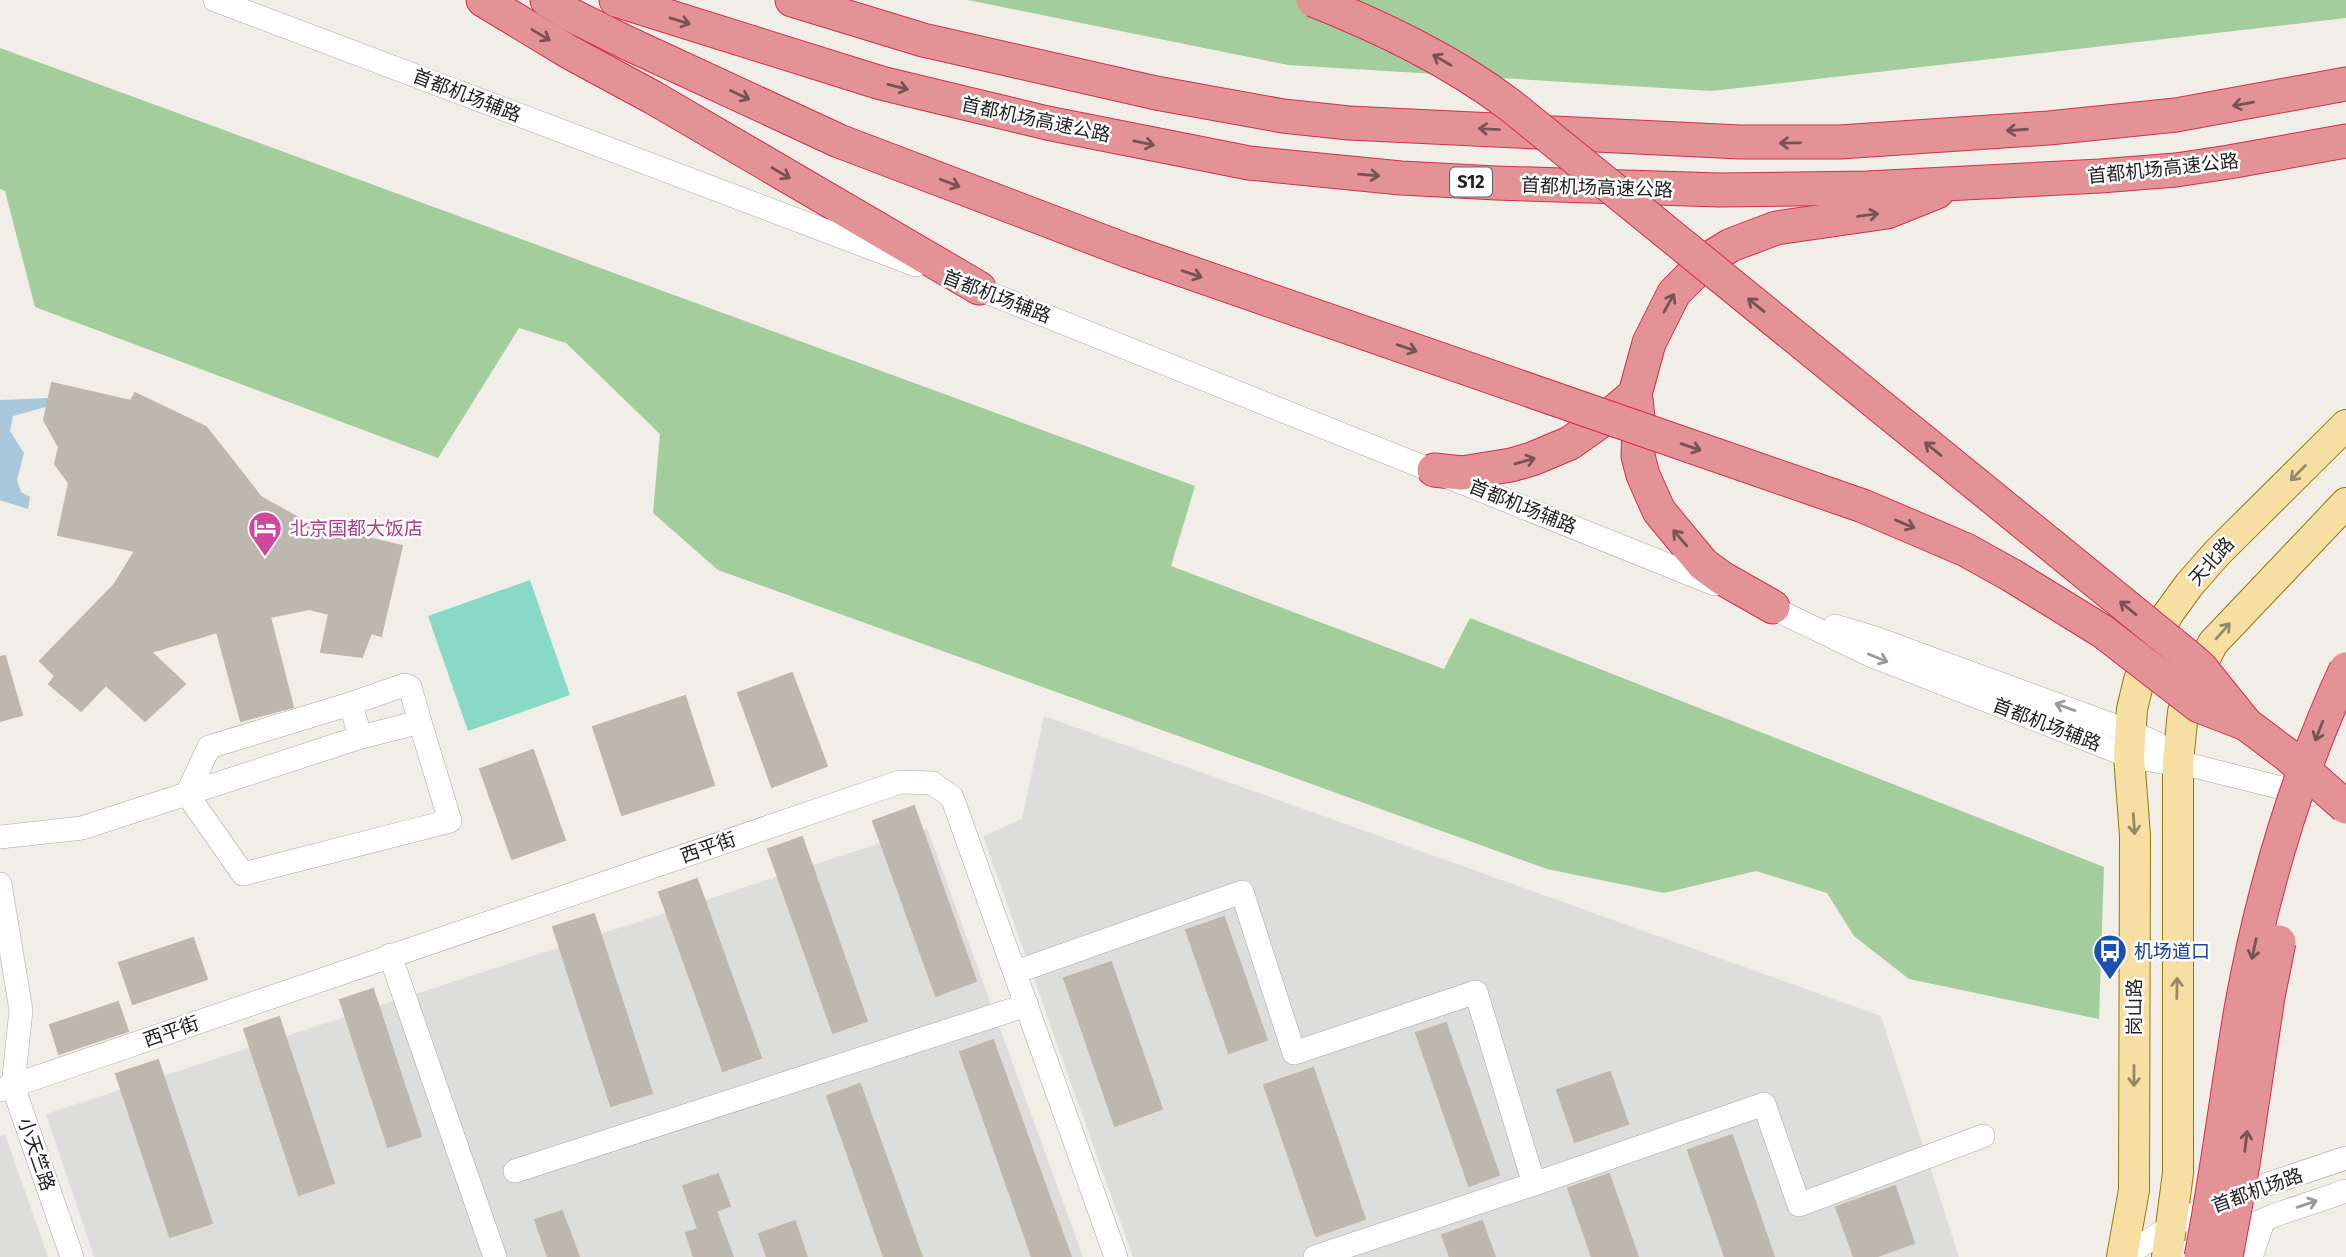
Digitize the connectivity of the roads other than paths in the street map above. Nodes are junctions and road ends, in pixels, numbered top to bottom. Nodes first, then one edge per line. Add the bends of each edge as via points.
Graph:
1 (215, 0) edge
2 (483, 0) edge
3 (547, 0) edge
4 (615, 0) edge
5 (792, 0) edge
6 (1312, 0) edge
7 (2346, 78) edge
8 (2346, 84) edge
9 (2310, 92) junction
10 (2346, 141) edge
11 (1968, 183) junction
12 (979, 288) junction
13 (1635, 394) junction
14 (2346, 425) edge
15 (1434, 470) junction
16 (2346, 503) edge
17 (2346, 538) edge
18 (2299, 551) junction
19 (1773, 607) junction
20 (2346, 669) edge
21 (350, 704) junction
22 (420, 722) junction
23 (2246, 724) junction
24 (2346, 726) edge
25 (360, 737) junction
26 (2129, 743) junction
27 (2178, 762) junction
28 (187, 794) junction
29 (2346, 806) edge
30 (0, 837) edge
31 (0, 884) edge
32 (390, 954) junction
33 (1016, 972) junction
34 (1027, 1005) junction
35 (6, 1088) edge
36 (1983, 1136) dead end
37 (2346, 1158) edge
38 (515, 1171) dead end
39 (1534, 1185) junction
40 (2346, 1191) edge
41 (2263, 1222) junction
42 (2170, 1227) junction
43 (72, 1257) edge
44 (495, 1257) edge
45 (1116, 1257) edge
46 (1315, 1257) edge
47 (2123, 1257) edge
48 (2166, 1257) edge
49 (2176, 1257) edge
50 (2202, 1257) edge
51 (2226, 1257) edge
52 (2251, 1257) edge

1 - 12 street, 首都机场辅路
2 -> 12 highway
3 -> 23 highway, bridge via 571,16 839,141 1128,251 1863,506 1966,550 2011,575 2102,631 2199,706
4 -> 11 highway, 首都机场高速公路 / S12 via 881,83 1249,163 1401,178 1707,190
9 -> 5 highway via 2176,115 1840,142 1766,143 1349,123 1156,93 923,40
23 -> 6 highway, bridge via 2185,654 1510,106 1423,49
7 - 9 highway
8 - 9 highway
10 - 11 highway, 首都机场高速公路 / S12 via 2176,170
13 -> 11 highway via 1649,343 1674,293 1708,259 1776,228 1887,212
12 - 15 street, 首都机场辅路
15 -> 13 highway via 1480,471 1543,455 1570,443
19 -> 13 highway via 1703,564 1659,511 1638,456
14 -> 26 main road, 天北路 via 2218,552 2168,614 2139,680
15 - 19 street, 首都机场辅路
16 - 18 main road
17 - 18 main road
27 -> 18 main road via 2186,700 2207,654
19 - 26 street, 首都机场辅路 via 1875,638
20 -> 50 highway, bridge via 2298,786 2257,932
21 - 22 street via 404,685 410,687
21 - 25 street
21 - 28 street via 209,747
22 - 25 street
22 - 28 street via 450,821 243,874
23 - 29 highway, bridge
51 -> 24 highway, bridge via 2279,938 2308,829
25 - 28 street
26 - 27 street via 2156,743
26 -> 47 main road, 岗山路 via 2135,836 2134,1190
27 - 29 street
42 -> 27 main road via 2178,1173
28 - 30 street via 82,828
31 - 35 street, 小天竺路 via 21,1010
32 - 33 street, 西平街 via 900,782 932,783 952,797
32 - 35 street, 西平街
32 - 44 street
33 - 34 street, 西平街
33 - 39 street via 1242,892 1294,1053 1476,992
34 - 38 street
34 - 45 street, 西平街
35 - 43 street, 小天竺路
36 - 39 street via 1799,1205 1764,1104
37 - 42 street, 首都机场路 via 2223,1199
39 - 46 street
41 -> 40 street, 首都机场路
41 - 49 street, 首都机场路
41 - 52 street
42 - 47 street, 首都机场路
42 - 48 main road

